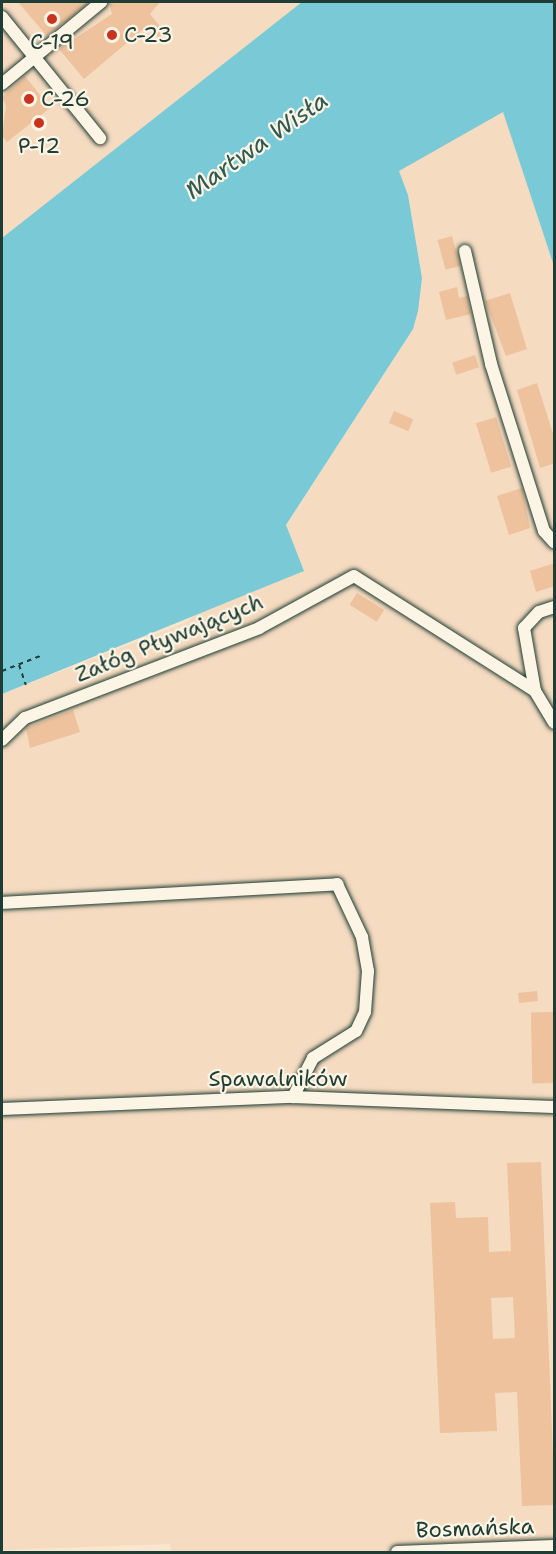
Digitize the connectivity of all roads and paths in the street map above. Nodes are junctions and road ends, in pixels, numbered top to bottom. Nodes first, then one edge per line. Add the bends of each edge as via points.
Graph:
1 (101, 2) edge
2 (2, 17) edge
3 (34, 57) junction
4 (2, 84) edge
5 (100, 138) dead end
6 (465, 251) dead end
7 (555, 542) edge
8 (555, 607) edge
9 (40, 656) dead end
10 (19, 664) junction
11 (2, 671) edge
12 (26, 685) dead end
13 (535, 692) junction
14 (555, 723) edge
15 (2, 740) edge
16 (2, 903) edge
17 (293, 1097) junction
18 (555, 1107) edge
19 (2, 1109) edge
20 (555, 1546) edge
21 (397, 1552) edge

1 - 3 street
2 - 3 street
3 - 4 street
3 - 5 street
6 - 7 street via 491,363 544,531
8 - 13 street via 539,612 524,628
9 - 10 path
10 - 11 path
10 - 12 path
13 - 14 street
13 - 15 street, Załóg Pływających via 354,576 259,627 25,718
16 - 17 street via 338,884 362,937 368,971 365,1012 356,1031 313,1058
17 - 18 street, Spawalników
17 - 19 street, Spawalników
20 - 21 street, Bosmańska

